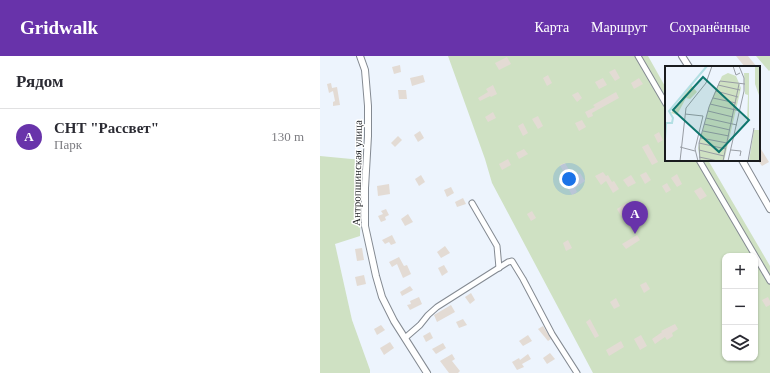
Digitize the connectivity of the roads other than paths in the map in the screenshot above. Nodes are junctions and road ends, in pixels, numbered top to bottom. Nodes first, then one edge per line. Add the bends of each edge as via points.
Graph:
1 (360, 56) edge
2 (638, 56) edge
3 (682, 56) edge
4 (688, 66) edge
5 (665, 102) edge
6 (700, 161) edge
7 (743, 161) edge
8 (472, 203) dead end
9 (770, 209) edge
10 (500, 268) junction
11 (770, 281) edge
12 (405, 338) junction
13 (427, 373) edge
14 (577, 373) edge

1 - 12 street, Антропшинская улица via 365,70 368,106 365,226 382,297
2 - 5 street
3 - 4 street
6 - 11 street
7 - 9 street
8 - 10 street via 496,246
10 - 12 street via 437,307
10 - 14 street via 512,261 552,334
12 - 13 street, Антропшинская улица

